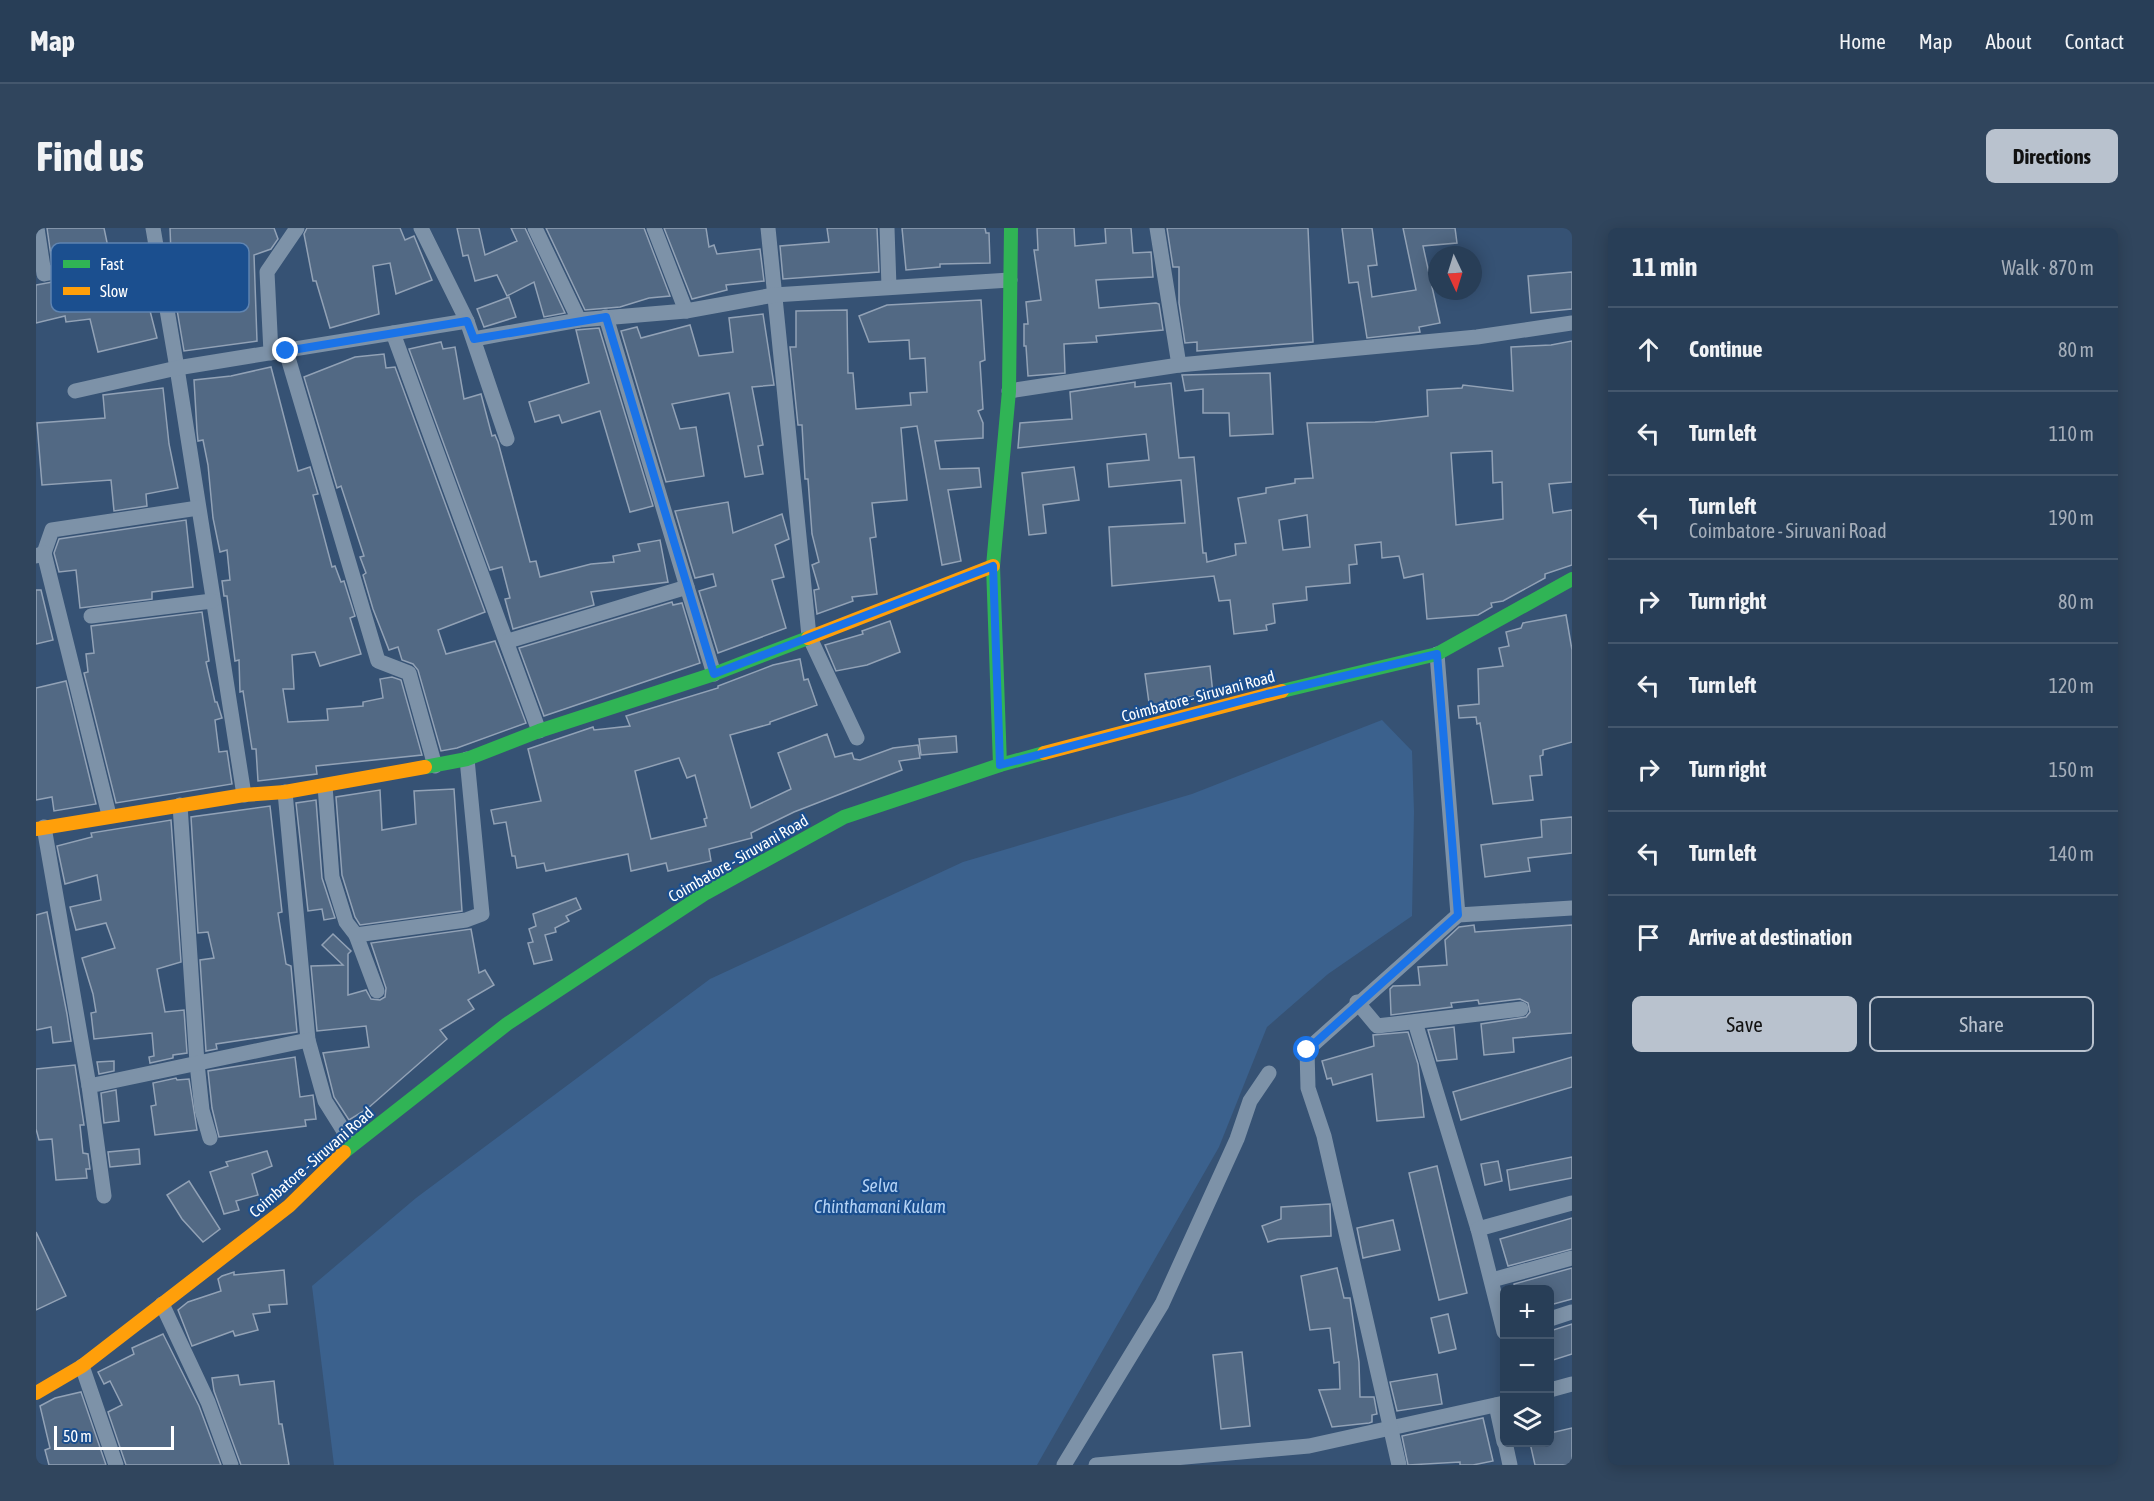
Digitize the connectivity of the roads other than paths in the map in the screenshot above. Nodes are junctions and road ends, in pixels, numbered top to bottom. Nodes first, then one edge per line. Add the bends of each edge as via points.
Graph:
1 (37, 228) edge
2 (153, 228) edge
3 (297, 228) edge
4 (422, 228) edge
5 (535, 228) edge
6 (654, 228) edge
7 (768, 228) edge
8 (887, 228) edge
9 (1011, 228) edge
10 (1156, 228) edge
11 (155, 243) edge
12 (51, 273) edge
13 (1010, 280) junction
14 (889, 287) junction
15 (774, 295) junction
16 (686, 311) junction
17 (167, 312) edge
18 (606, 317) junction
19 (579, 320) junction
20 (467, 321) junction
21 (1572, 323) edge
22 (393, 333) junction
23 (474, 339) junction
24 (278, 352) junction
25 (1179, 365) junction
26 (177, 368) junction
27 (75, 391) dead end
28 (1009, 391) junction
29 (507, 439) dead end
30 (198, 508) junction
31 (40, 554) edge
32 (993, 566) junction
33 (1572, 579) edge
34 (687, 587) junction
35 (212, 601) junction
36 (90, 616) dead end
37 (809, 636) junction
38 (508, 641) junction
39 (1437, 654) junction
40 (714, 674) junction
41 (540, 731) junction
42 (857, 738) dead end
43 (467, 759) junction
44 (1000, 765) junction
45 (435, 766) junction
46 (325, 786) junction
47 (285, 792) junction
48 (244, 795) junction
49 (180, 804) junction
50 (109, 815) junction
51 (40, 828) edge
52 (1572, 909) edge
53 (1458, 915) junction
54 (356, 935) junction
55 (377, 991) dead end
56 (1357, 1002) junction
57 (1521, 1009) dead end
58 (1415, 1022) junction
59 (308, 1040) junction
60 (197, 1063) junction
61 (1269, 1073) dead end
62 (88, 1086) junction
63 (210, 1138) dead end
64 (352, 1144) junction
65 (104, 1196) dead end
66 (1572, 1203) edge
67 (1478, 1229) junction
68 (1572, 1258) edge
69 (1492, 1280) junction
70 (162, 1304) junction
71 (1572, 1312) edge
72 (1500, 1315) edge
73 (1554, 1318) edge
74 (82, 1366) junction
75 (1572, 1384) edge
76 (1554, 1389) edge
77 (36, 1393) edge
78 (1500, 1404) edge
79 (1391, 1428) junction
80 (1506, 1447) edge
81 (116, 1465) edge
82 (231, 1465) edge
83 (1064, 1465) edge
84 (1096, 1465) edge
85 (1399, 1465) edge
86 (1510, 1465) edge

1 - 12 street via 44,274
2 - 11 street
3 - 24 street via 267,272
4 - 20 street
5 - 19 street
6 - 16 street
7 - 15 street
8 - 14 street
9 - 13 main road
10 - 25 street
13 - 14 street
13 - 28 main road
14 - 15 street
15 - 16 street
15 - 37 street
16 - 18 street
17 - 26 street
18 - 19 street
18 - 34 street
19 - 23 street
20 - 22 street
20 - 23 street
21 - 25 street via 1477,337
22 - 24 street
22 - 38 street
23 - 29 street
24 - 26 street
24 - 45 street via 378,661 409,673
25 - 28 street
26 - 27 street
26 - 30 street
28 - 32 main road
30 - 31 street via 52,530
30 - 35 street
31 - 50 street
32 - 37 main road
32 - 44 main road
33 - 39 main road, Coimbatore - Siruvani Road
34 - 38 street
34 - 40 street
35 - 36 street
35 - 48 street
37 - 40 main road
37 - 42 street
38 - 41 street
39 - 44 main road, Coimbatore - Siruvani Road via 1267,694
39 - 53 street
40 - 41 main road
41 - 43 main road
43 - 45 main road
43 - 54 street via 483,914 466,920
44 - 64 main road, Coimbatore - Siruvani Road via 844,817 706,892 507,1024
45 - 46 main road
46 - 47 main road
46 - 54 street via 332,877 346,922
47 - 48 main road
47 - 59 street
48 - 49 main road
49 - 50 main road
49 - 60 street
50 - 51 main road
51 - 62 street
52 - 53 street
53 - 56 street
54 - 55 street
56 - 58 street via 1377,1026
56 - 79 street via 1307,1050 1308,1088 1324,1136
57 - 58 street
58 - 67 street
59 - 60 street
59 - 64 street via 325,1101
60 - 62 street
60 - 63 street via 202,1110
61 - 83 street via 1250,1101 1162,1304
62 - 65 street
64 - 70 main road, Coimbatore - Siruvani Road via 289,1206
66 - 67 street
67 - 69 street
68 - 69 street
69 - 72 street
70 - 74 main road, Coimbatore - Siruvani Road
70 - 82 street via 208,1402
71 - 73 street
74 - 77 main road, Coimbatore - Siruvani Road
74 - 81 street
75 - 76 street
78 - 79 street
79 - 84 street via 1309,1446
79 - 85 street
80 - 86 street

